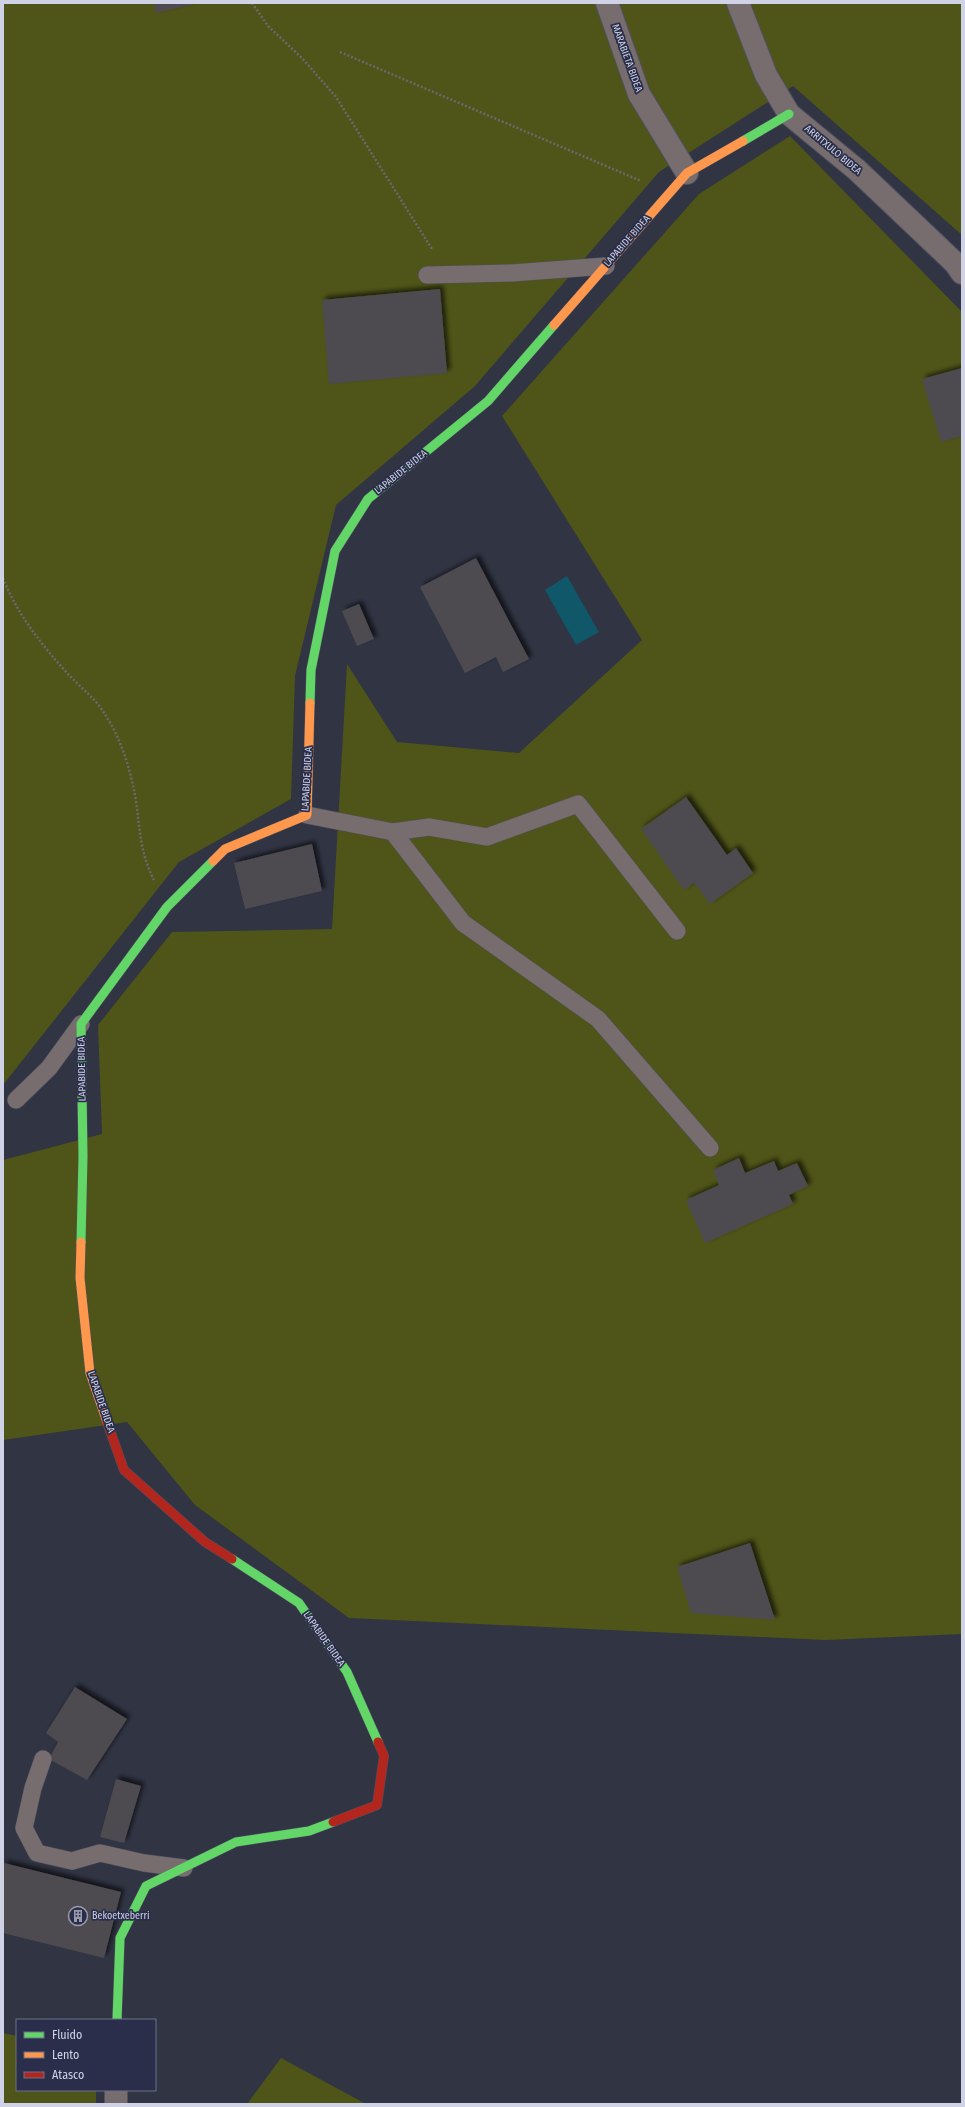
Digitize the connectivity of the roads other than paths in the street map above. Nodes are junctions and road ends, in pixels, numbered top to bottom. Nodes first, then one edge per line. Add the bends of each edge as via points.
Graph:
1 (607, 3) edge
2 (738, 3) edge
3 (789, 114) junction
4 (688, 173) junction
5 (606, 266) junction
6 (962, 273) edge
7 (427, 275) dead end
8 (307, 815) junction
9 (393, 832) junction
10 (677, 931) dead end
11 (81, 1024) junction
12 (16, 1100) dead end
13 (710, 1148) dead end
14 (43, 1759) dead end
15 (184, 1868) junction
16 (117, 2019) edge
17 (116, 2091) edge
18 (116, 2104) edge

1 - 4 street, MARABIETA BIDEA via 639,94
2 - 3 street, ARRITXULO BIDEA via 766,75
3 - 4 street, LAPABIDE BIDEA
3 - 6 street, ARRITXULO BIDEA via 857,170 955,263
4 - 5 street, LAPABIDE BIDEA
5 - 7 lane
5 - 8 street, LAPABIDE BIDEA via 488,401 368,499 335,550 311,670
8 - 9 lane
8 - 11 street, LAPABIDE BIDEA via 225,849 168,907
9 - 10 lane via 429,827 487,837 578,804
9 - 13 lane via 464,923 598,1019
11 - 12 lane via 49,1068
11 - 15 street, LAPABIDE BIDEA via 83,1157 80,1285 90,1373 124,1470 205,1542 299,1603 347,1672 384,1756 377,1805 309,1831 236,1842
14 - 15 lane via 24,1828 37,1853 72,1861 100,1853 144,1863
15 - 16 street, LAPABIDE BIDEA via 146,1886 120,1938
17 - 18 street

